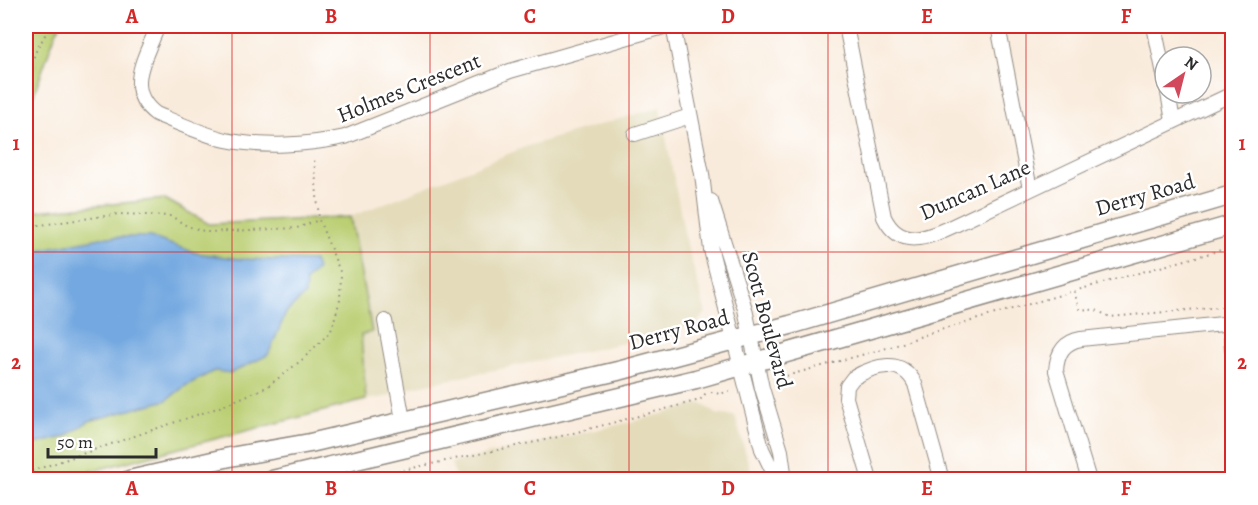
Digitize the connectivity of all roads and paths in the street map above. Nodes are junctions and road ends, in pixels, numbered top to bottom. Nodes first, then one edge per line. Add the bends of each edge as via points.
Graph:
1 (50, 26) edge
2 (158, 26) edge
3 (667, 26) edge
4 (673, 26) edge
5 (846, 26) edge
6 (998, 26) edge
7 (1154, 26) edge
8 (1158, 45) edge
9 (26, 80) edge
10 (1233, 94) edge
11 (1170, 105) edge
12 (690, 116) junction
13 (1173, 121) junction
14 (635, 134) dead end
15 (314, 158) dead end
16 (1030, 189) junction
17 (1233, 195) edge
18 (319, 220) junction
19 (1233, 225) edge
20 (26, 227) edge
21 (1233, 247) edge
22 (1074, 291) junction
23 (1233, 306) edge
24 (385, 321) dead end
25 (1231, 323) edge
26 (742, 338) junction
27 (1233, 349) edge
28 (748, 364) junction
29 (787, 376) dead end
30 (720, 394) dead end
31 (403, 420) junction
32 (26, 473) edge
33 (129, 480) edge
34 (272, 480) edge
35 (356, 480) edge
36 (777, 480) edge
37 (784, 480) edge
38 (870, 480) edge
39 (942, 480) edge
40 (1089, 480) edge

1 - 9 path
2 - 3 street, Holmes Crescent via 138,79 139,94 147,108 224,139 270,143 345,137 510,71
4 - 12 street, Scott Boulevard
5 - 16 street, Duncan Lane via 880,205 893,231 911,238 929,236
6 - 16 street
7 - 8 street
10 - 13 street, Duncan Lane
11 - 13 street
12 - 14 street
12 - 26 street, Scott Boulevard via 702,174 723,236
13 - 16 street, Duncan Lane
15 - 18 path
17 - 26 main road, Derry Road
18 - 20 path via 297,228 207,232 171,216 119,214
18 - 32 path via 341,274 340,300 331,331 303,359 267,387 217,408
19 - 28 main road
21 - 22 path
22 - 23 path via 1079,309 1096,310 1110,317
22 - 29 path
24 - 31 street
25 - 27 street
25 - 40 street via 1074,340 1063,348 1056,370
26 - 28 street, Scott Boulevard
26 - 31 main road, Derry Road via 579,381
28 - 34 main road
28 - 36 street, Scott Boulevard via 762,449
28 - 37 street, Scott Boulevard via 781,451
30 - 35 path via 707,391 700,400 554,438
31 - 33 main road, Derry Road
38 - 39 street via 846,391 858,375 890,365 907,371 915,384

